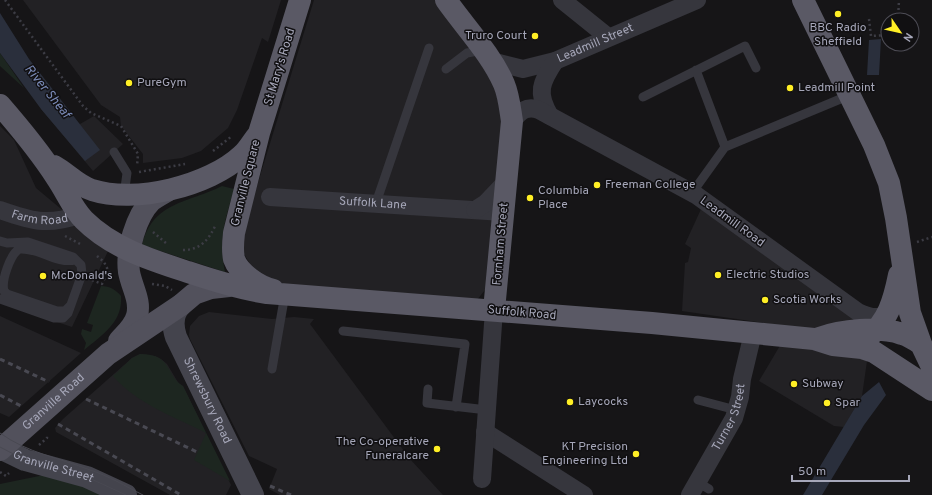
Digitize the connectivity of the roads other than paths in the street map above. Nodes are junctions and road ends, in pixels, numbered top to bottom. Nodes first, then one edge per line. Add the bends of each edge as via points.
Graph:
1 (300, 0) edge
2 (446, 0) edge
3 (562, 0) edge
4 (697, 0) edge
5 (803, 0) edge
6 (608, 37) junction
7 (428, 48) dead end
8 (487, 56) junction
9 (555, 61) junction
10 (756, 68) dead end
11 (446, 69) dead end
12 (696, 70) junction
13 (850, 95) junction
14 (643, 97) dead end
15 (0, 105) edge
16 (550, 116) junction
17 (512, 121) junction
18 (259, 133) junction
19 (725, 147) junction
20 (114, 152) dead end
21 (45, 161) junction
22 (506, 181) junction
23 (167, 191) junction
24 (692, 193) junction
25 (124, 195) junction
26 (270, 197) dead end
27 (376, 203) junction
28 (0, 210) edge
29 (475, 210) junction
30 (503, 212) junction
31 (80, 214) junction
32 (0, 241) edge
33 (130, 251) junction
34 (77, 260) junction
35 (902, 264) junction
36 (229, 286) junction
37 (285, 294) junction
38 (0, 299) edge
39 (183, 304) junction
40 (70, 306) junction
41 (494, 310) junction
42 (882, 322) junction
43 (343, 331) dead end
44 (753, 333) junction
45 (814, 339) junction
46 (921, 344) junction
47 (852, 347) junction
48 (108, 354) junction
49 (932, 367) edge
50 (272, 369) dead end
51 (428, 389) dead end
52 (932, 390) edge
53 (698, 400) dead end
54 (456, 407) junction
55 (487, 410) junction
56 (736, 410) junction
57 (485, 432) junction
58 (1, 450) edge
59 (482, 478) dead end
60 (699, 488) edge
61 (126, 495) edge
62 (253, 495) edge
63 (584, 495) edge

1 - 18 highway, St Mary's Road
2 - 8 highway
3 - 6 street
4 - 6 street, Leadmill Street
5 - 13 highway
6 - 9 street, Leadmill Street
7 - 27 lane
8 - 9 street, Leadmill Street via 523,69
8 - 11 lane via 467,53
8 - 17 highway, Fornham Street via 504,85
9 - 16 street via 547,73 541,100
10 - 12 lane via 745,46
12 - 14 lane
12 - 19 lane
13 - 19 lane
13 - 35 highway via 889,183
15 - 21 highway
16 - 17 street, Leadmill Road via 531,107
16 - 24 street, Leadmill Road
17 - 22 highway, Fornham Street
18 - 23 highway, Granville Square via 242,155 220,170
18 - 37 highway, Granville Square via 232,247 234,258 245,273 266,288
19 - 24 lane
20 - 25 lane via 127,173
21 - 25 highway via 92,190
21 - 31 highway
22 - 29 street via 486,203
22 - 30 highway, Fornham Street
23 - 25 highway
23 - 33 main road, Granville Square via 152,201 143,213
24 - 42 street, Leadmill Road via 858,312 880,318
26 - 27 street, Suffolk Lane
27 - 29 street, Suffolk Lane
28 - 31 street, Farm Road via 30,220 50,222
29 - 30 street, Suffolk Lane
30 - 41 highway, Fornham Street
31 - 33 highway via 99,234
32 - 34 lane via 28,242
33 - 36 highway
33 - 48 main road, Granville Road via 129,271 138,296 137,315 134,325
34 - 40 lane via 82,267 81,276
34 - 40 lane via 64,261 19,249 14,253 4,282 4,291 9,294 57,311 65,311
35 - 42 highway via 893,304
35 - 46 highway via 910,313
36 - 37 highway, Suffolk Road
36 - 39 main road, Granville Road via 211,288 194,294
37 - 41 highway, Suffolk Road
37 - 50 lane
38 - 40 lane via 57,319 66,316
39 - 48 main road, Granville Road
39 - 62 main road, Shrewsbury Road via 174,315 173,328 176,337
41 - 44 highway, Suffolk Road
41 - 55 street, Fornham Street
42 - 45 highway, Suffolk Road
42 - 46 highway, Suffolk Road
42 - 47 highway
43 - 54 lane via 433,343 465,344
44 - 45 highway, Suffolk Road
44 - 56 street, Turner Street
45 - 47 highway, Suffolk Road
46 - 49 highway
47 - 52 highway, Suffolk Road via 882,356
48 - 58 main road, Granville Road
51 - 54 lane via 427,403
53 - 56 lane
54 - 55 lane
55 - 57 street, Fornham Street
56 - 60 street, Turner Street
57 - 59 street, Fornham Street
57 - 63 street
58 - 61 main road, Granville Street via 25,460 87,477

